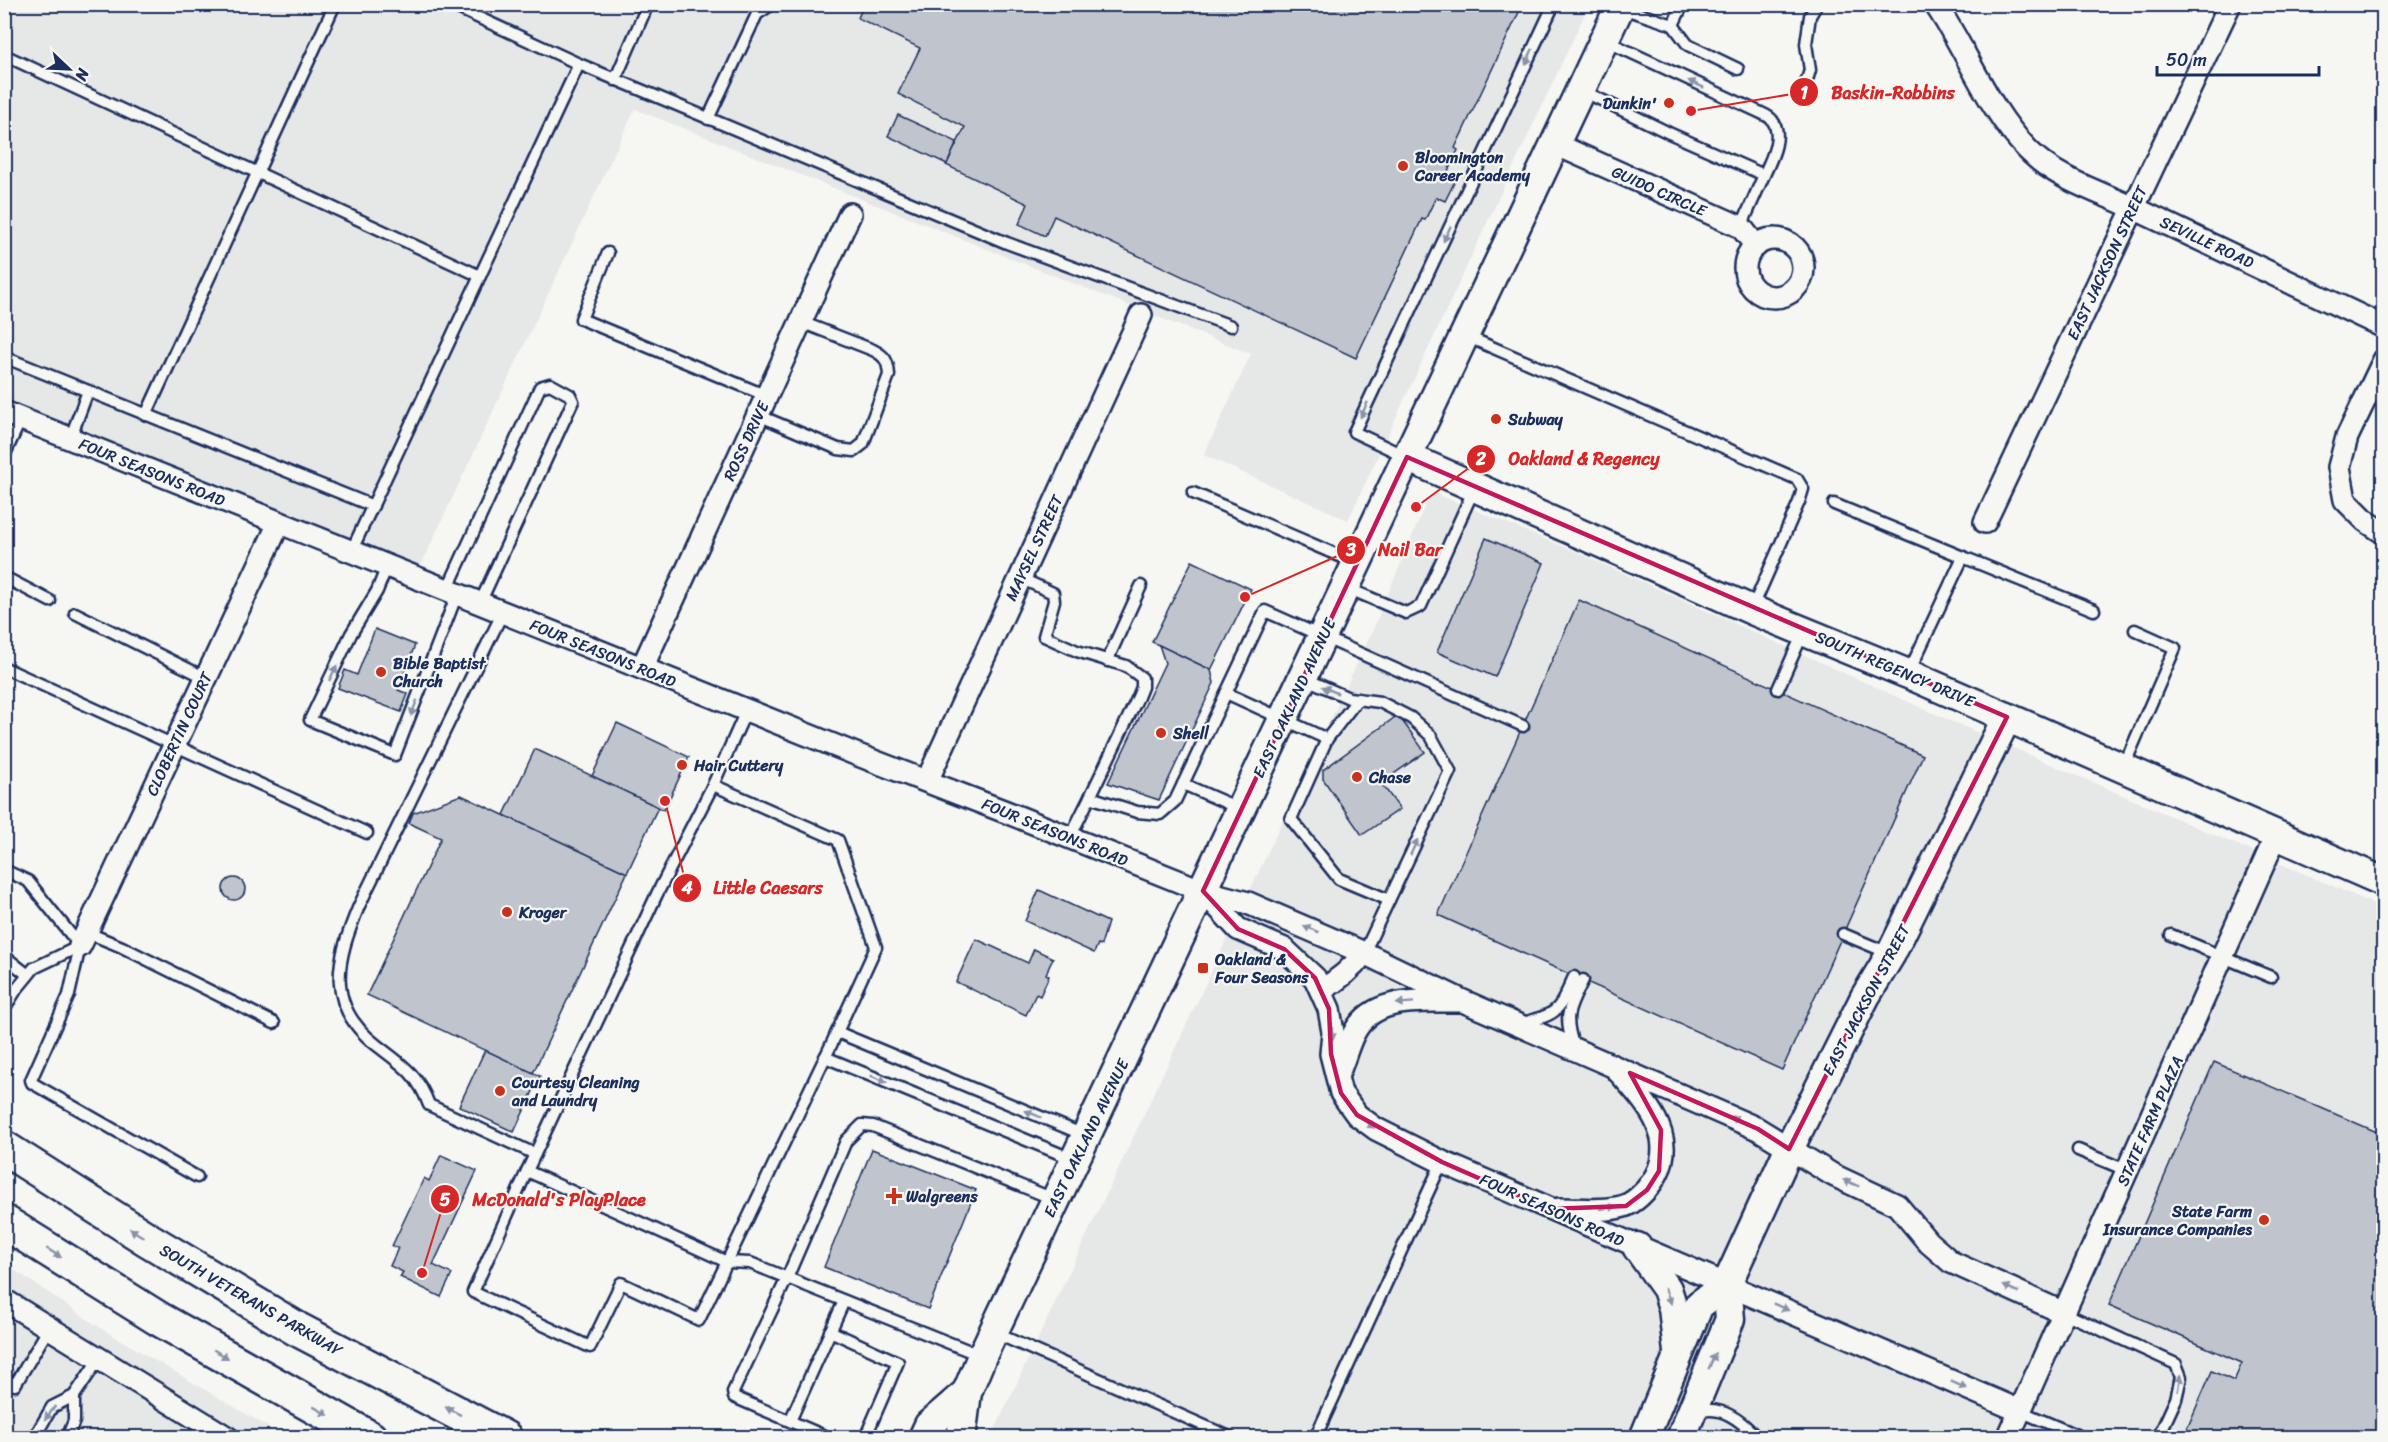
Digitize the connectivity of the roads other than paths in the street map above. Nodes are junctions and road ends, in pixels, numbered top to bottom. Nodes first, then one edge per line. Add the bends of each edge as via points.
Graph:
1 (335, 4) edge
2 (449, 4) edge
3 (648, 4) edge
4 (772, 4) edge
5 (1554, 4) edge
6 (1683, 4) edge
7 (1817, 4) edge
8 (1935, 4) edge
9 (2230, 4) edge
10 (1618, 5) edge
11 (1673, 25) junction
12 (1604, 40) junction
13 (4, 56) edge
14 (579, 64) junction
15 (1738, 69) dead end
16 (615, 80) junction
17 (1581, 90) junction
18 (1804, 90) dead end
19 (708, 119) junction
20 (1555, 144) junction
21 (257, 173) junction
22 (1764, 175) junction
23 (2133, 207) junction
24 (850, 214) dead end
25 (1741, 227) junction
26 (1756, 246) dead end
27 (608, 253) dead end
28 (480, 276) junction
29 (1141, 315) dead end
30 (801, 322) junction
31 (1231, 326) dead end
32 (2384, 327) edge
33 (1464, 335) junction
34 (4, 357) edge
35 (2384, 360) edge
36 (88, 391) junction
37 (762, 406) junction
38 (146, 415) junction
39 (13, 416) edge
40 (70, 439) junction
41 (4, 456) edge
42 (1407, 457) junction
43 (1475, 486) junction
44 (1193, 493) dead end
45 (1834, 504) dead end
46 (373, 506) junction
47 (1985, 522) dead end
48 (279, 523) junction
49 (2384, 533) edge
50 (351, 552) junction
51 (1963, 557) junction
52 (387, 566) junction
53 (1351, 575) junction
54 (4, 577) edge
55 (1020, 578) junction
56 (1141, 586) dead end
57 (452, 592) junction
58 (50, 601) dead end
59 (480, 603) junction
60 (2094, 609) dead end
61 (1752, 610) junction
62 (502, 612) junction
63 (75, 613) dead end
64 (1805, 630) junction
65 (2135, 630) dead end
66 (1323, 636) junction
67 (1107, 661) junction
68 (4, 668) edge
69 (642, 668) junction
70 (1908, 674) junction
71 (206, 678) junction
72 (1303, 678) junction
73 (1778, 689) dead end
74 (1226, 693) junction
75 (1358, 699) junction
76 (746, 711) junction
77 (2007, 717) junction
78 (1284, 719) junction
79 (1523, 726) dead end
80 (1327, 739) junction
81 (174, 746) junction
82 (2123, 768) junction
83 (927, 781) junction
84 (1183, 784) junction
85 (713, 785) junction
86 (1090, 797) junction
87 (1241, 809) junction
88 (367, 833) dead end
89 (2276, 836) junction
90 (1070, 837) junction
91 (4, 870) edge
92 (2384, 882) edge
93 (1203, 891) junction
94 (1389, 900) junction
95 (1843, 934) dead end
96 (2171, 935) dead end
97 (83, 939) junction
98 (1364, 953) junction
99 (1891, 954) junction
100 (4, 956) edge
101 (2223, 956) junction
102 (28, 975) junction
103 (2271, 976) dead end
104 (1321, 990) junction
105 (1463, 1001) junction
106 (4, 1009) edge
107 (274, 1023) dead end
108 (1518, 1024) junction
109 (837, 1032) junction
110 (1574, 1048) junction
111 (825, 1057) junction
112 (1613, 1065) junction
113 (1337, 1076) junction
114 (4, 1148) edge
115 (1081, 1148) junction
116 (1789, 1149) junction
117 (2078, 1150) dead end
118 (535, 1154) junction
119 (1442, 1162) junction
120 (527, 1171) junction
121 (2128, 1171) junction
122 (197, 1177) dead end
123 (1056, 1200) junction
124 (1550, 1209) junction
125 (4, 1222) edge
126 (1636, 1247) junction
127 (727, 1262) junction
128 (788, 1278) junction
129 (1727, 1284) junction
130 (4, 1300) edge
131 (844, 1301) junction
132 (2064, 1313) junction
133 (49, 1328) junction
134 (830, 1331) junction
135 (987, 1344) junction
136 (1678, 1357) junction
137 (99, 1359) junction
138 (4, 1379) edge
139 (967, 1392) junction
140 (74, 1396) junction
141 (2020, 1411) junction
142 (790, 1421) junction
143 (1692, 1430) edge
144 (34, 1437) edge
145 (67, 1437) edge
146 (226, 1437) edge
147 (370, 1437) edge
148 (505, 1437) edge
149 (829, 1437) edge
150 (865, 1437) edge
151 (923, 1437) edge
152 (961, 1437) edge
153 (1232, 1437) edge
154 (1315, 1437) edge
155 (1644, 1437) edge
156 (1666, 1437) edge
157 (1732, 1437) edge
158 (1757, 1437) edge
159 (2008, 1437) edge
160 (2083, 1437) edge
161 (2158, 1437) edge

1 - 21 lane
2 - 14 lane
3 - 16 lane
4 - 19 lane via 757,14
5 -> 42 lane via 1353,432
6 - 11 lane
7 - 18 lane via 1810,16 1806,44 1810,70
8 - 23 street, SEVILLE ROAD via 2006,125 2029,151 2071,180
9 - 23 street, EAST JACKSON STREET
10 - 11 lane
10 - 12 main road, EAST OAKLAND AVENUE
11 - 15 lane via 1688,45
12 - 17 main road, EAST OAKLAND AVENUE
22 -> 12 lane via 1777,135 1772,120
13 - 21 lane
14 - 16 lane
14 - 28 lane
16 - 19 lane
17 - 20 main road, EAST OAKLAND AVENUE
17 - 22 lane
19 - 31 lane via 1006,243
20 - 25 street, GUIDO CIRCLE
20 - 33 main road, EAST OAKLAND AVENUE
21 - 28 lane
21 - 38 lane
22 - 25 lane
23 - 32 street, SEVILLE ROAD
23 - 47 street, EAST JACKSON STREET
24 - 30 street, ROSS DRIVE
25 - 26 street, GUIDO CIRCLE
27 - 37 lane via 581,319
28 - 46 lane
29 - 55 street, MAYSEL STREET
30 - 37 street, ROSS DRIVE
30 - 37 lane via 873,350 888,363 889,375 863,444 854,451 838,449
33 - 42 main road, EAST OAKLAND AVENUE
33 - 61 lane via 1797,478 1803,489 1799,502
34 - 36 lane
35 - 49 street via 2347,437 2339,467 2345,500
36 - 38 lane
36 - 40 lane
37 - 69 street, ROSS DRIVE
38 - 46 lane
39 - 40 street, FOUR SEASONS ROAD
39 - 41 lane
40 - 48 street, FOUR SEASONS ROAD
42 - 43 main road, SOUTH REGENCY DRIVE
42 - 53 main road, EAST OAKLAND AVENUE
43 - 53 lane via 1421,606 1406,613
43 - 61 main road, SOUTH REGENCY DRIVE
44 - 53 lane
45 - 51 lane
46 - 50 lane
48 - 50 street, FOUR SEASONS ROAD
48 - 71 street, CLOBERTIN COURT
50 - 52 street, FOUR SEASONS ROAD
51 - 60 lane
51 - 70 lane
52 - 57 street, FOUR SEASONS ROAD
57 -> 52 lane via 395,755 310,720
53 - 66 main road, EAST OAKLAND AVENUE
54 - 58 lane
55 - 67 lane via 1053,593 1044,636
55 - 83 street, MAYSEL STREET
56 - 67 lane
57 - 59 street, FOUR SEASONS ROAD
57 - 59 lane via 540,387 550,384 570,395 573,401
59 - 62 street, FOUR SEASONS ROAD
61 - 64 main road, SOUTH REGENCY DRIVE
62 - 69 street, FOUR SEASONS ROAD
62 - 118 lane via 359,906 345,939 338,973 343,1001 356,1026 409,1070 422,1086 429,1105
63 - 71 lane
64 - 70 main road, SOUTH REGENCY DRIVE
64 - 73 lane
65 - 82 lane via 2175,648
66 - 72 main road, EAST OAKLAND AVENUE
66 - 74 lane via 1265,610
66 - 79 lane
67 - 86 lane via 1135,672 1142,678 1142,687
68 - 81 lane
69 - 76 street, FOUR SEASONS ROAD
70 - 77 main road, SOUTH REGENCY DRIVE
71 - 81 street, CLOBERTIN COURT
75 -> 72 lane
72 - 78 main road, EAST OAKLAND AVENUE
74 - 78 lane
74 - 84 lane
75 - 80 lane
94 -> 75 lane via 1450,771 1431,736 1411,718 1380,702
76 - 83 street, FOUR SEASONS ROAD
76 - 85 lane
77 - 82 main road, SOUTH REGENCY DRIVE
77 - 99 main road, EAST JACKSON STREET
78 - 80 lane
78 - 87 main road, EAST OAKLAND AVENUE
80 - 94 lane via 1292,819 1339,879
81 - 88 lane
81 - 97 street, CLOBERTIN COURT
82 - 89 main road, SOUTH REGENCY DRIVE
83 - 90 street, FOUR SEASONS ROAD
84 - 86 lane via 1175,801 1160,814 1137,812
84 - 87 lane
85 - 109 lane via 838,840 876,947
85 - 118 lane via 657,894
86 - 90 lane
87 - 93 main road, EAST OAKLAND AVENUE
89 - 92 main road, SOUTH REGENCY DRIVE
89 - 101 street, STATE FARM PLAZA
90 - 93 street, FOUR SEASONS ROAD
91 - 97 lane via 28,881
98 -> 93 street, FOUR SEASONS ROAD via 1248,903
93 - 104 street, FOUR SEASONS ROAD via 1238,929 1284,949 1315,978
93 - 115 main road, EAST OAKLAND AVENUE
94 - 98 lane
95 - 99 lane
96 - 101 lane
97 - 102 lane
97 - 107 lane via 122,947
97 - 122 lane via 69,994 32,1083
98 - 104 street via 1353,967
98 - 105 street, FOUR SEASONS ROAD
99 - 116 main road, EAST JACKSON STREET via 1864,997
100 - 102 lane
101 - 103 lane
101 - 121 street, STATE FARM PLAZA
102 - 106 lane
104 -> 113 street, FOUR SEASONS ROAD via 1329,1009 1331,1054
105 - 108 street, FOUR SEASONS ROAD
105 -> 113 street via 1396,1003 1377,1009 1355,1031
108 - 110 street, FOUR SEASONS ROAD
108 - 110 lane via 1548,1016 1559,1008 1578,978 1567,1014
109 - 111 lane
115 -> 109 lane
110 - 112 street, FOUR SEASONS ROAD
111 -> 115 lane
111 - 127 lane
116 -> 112 street, FOUR SEASONS ROAD via 1758,1129
124 -> 112 street via 1626,1206 1647,1190 1659,1171 1664,1151 1661,1130 1647,1104
113 -> 119 street, FOUR SEASONS ROAD via 1341,1093 1357,1115 1376,1129
148 -> 114 highway, SOUTH VETERANS PARKWAY via 297,1329
115 - 123 main road, EAST OAKLAND AVENUE
116 - 129 main road, EAST JACKSON STREET
132 -> 116 street, FOUR SEASONS ROAD via 1951,1262 1897,1205
117 - 121 lane
118 - 120 lane
119 - 124 street, FOUR SEASONS ROAD
119 - 154 lane
120 - 127 lane
120 - 127 lane via 472,1292 590,1347 621,1283 699,1320
121 - 132 street, STATE FARM PLAZA
123 - 128 lane via 873,1126 862,1125 846,1141
123 - 135 main road, EAST OAKLAND AVENUE
124 - 126 street, FOUR SEASONS ROAD
125 -> 147 highway via 159,1319
126 - 129 street, FOUR SEASONS ROAD
126 -> 136 main road via 1669,1295
127 - 128 lane via 750,1263
128 - 131 lane
128 - 142 lane via 733,1392 734,1397
129 - 136 main road, EAST JACKSON STREET via 1699,1305
129 -> 141 street, FOUR SEASONS ROAD
143 -> 129 main road, EAST JACKSON STREET via 1730,1319
130 - 133 street
131 - 134 lane
131 - 135 lane
132 - 141 street, STATE FARM PLAZA
161 -> 132 lane via 2176,1399 2181,1377 2176,1364
133 - 137 street
133 - 138 lane via 15,1385
134 - 142 lane
134 - 150 lane via 898,1361
135 - 139 main road, EAST OAKLAND AVENUE
135 - 153 lane
136 - 155 main road, EAST JACKSON STREET
137 - 140 lane
137 - 146 street
139 - 151 main road, EAST OAKLAND AVENUE via 929,1425
139 - 152 main road, EAST OAKLAND AVENUE
140 -> 144 lane via 52,1407
140 - 145 lane via 74,1421
141 - 159 street, STATE FARM PLAZA
141 - 160 lane
142 - 149 lane
143 - 156 main road
143 - 157 lane
143 - 158 lane via 1704,1410 1719,1410 1742,1421

